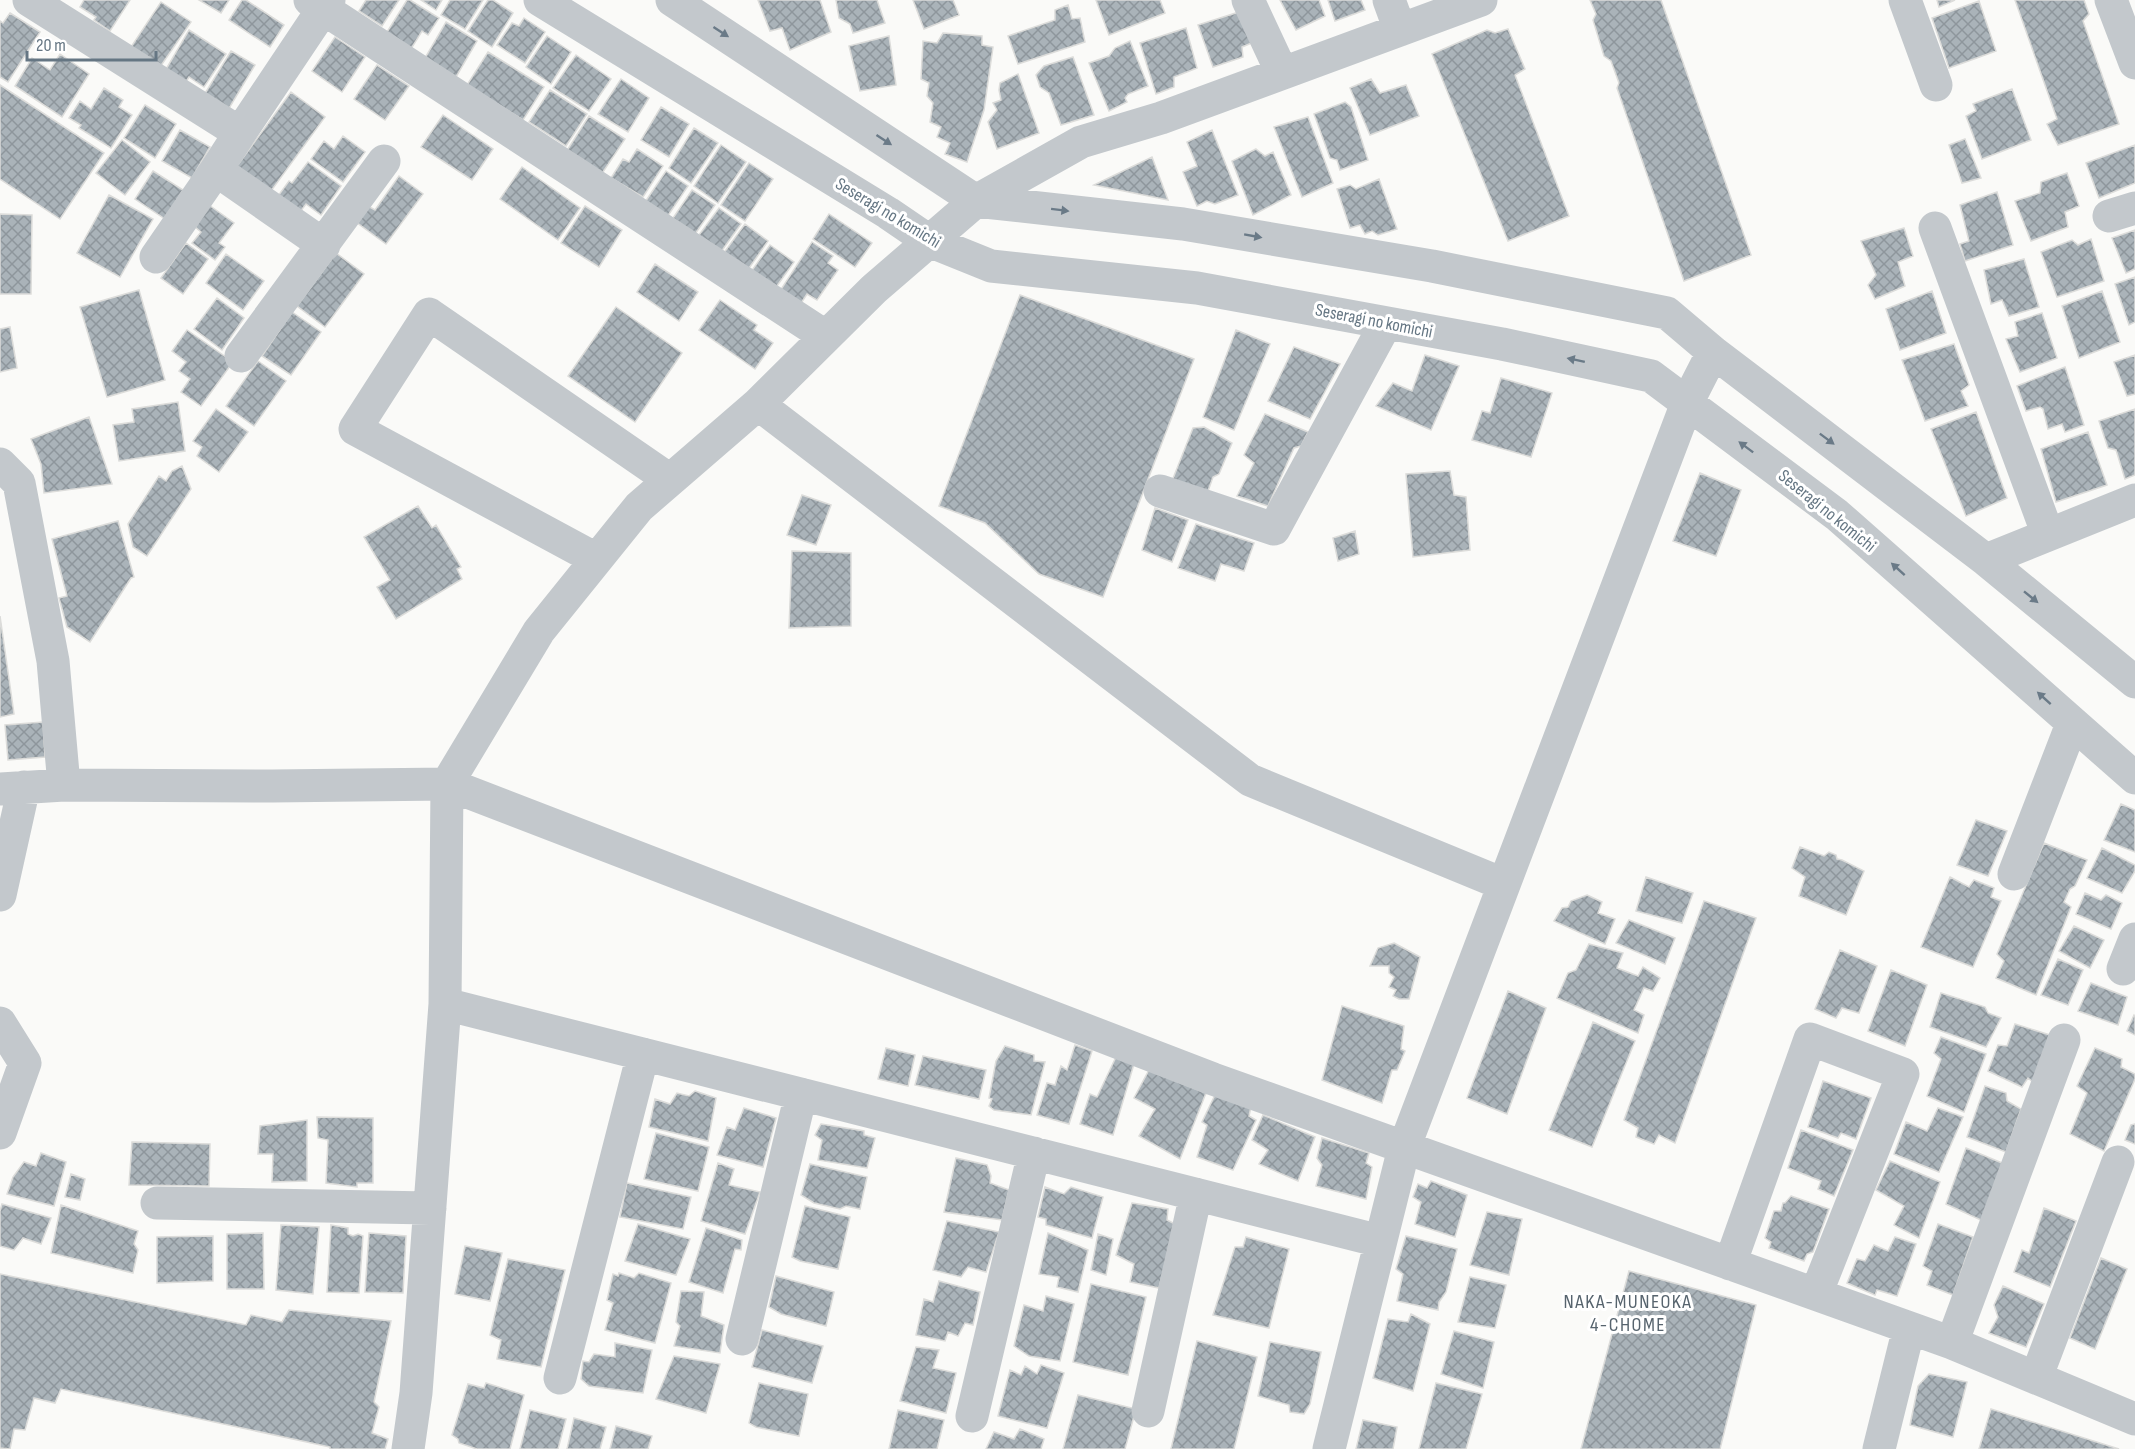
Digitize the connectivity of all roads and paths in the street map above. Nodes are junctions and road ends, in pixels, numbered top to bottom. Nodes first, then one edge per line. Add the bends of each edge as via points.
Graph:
1 (28, 0) edge
2 (540, 0) edge
3 (672, 0) edge
4 (1248, 0) edge
5 (1481, 0) edge
6 (1905, 0) edge
7 (2111, 0) edge
8 (321, 3) edge
9 (1394, 15) edge
10 (2135, 63) edge
11 (1282, 73) junction
12 (1936, 85) dead end
13 (240, 133) junction
14 (384, 161) dead end
15 (216, 170) junction
16 (952, 221) junction
17 (1935, 228) dead end
18 (324, 245) junction
19 (156, 257) dead end
20 (1386, 323) junction
21 (825, 336) junction
22 (242, 356) dead end
23 (1698, 382) junction
24 (758, 404) junction
25 (0, 464) edge
26 (670, 480) junction
27 (1160, 491) dead end
28 (2135, 500) edge
29 (2048, 535) junction
30 (597, 559) junction
31 (1986, 560) junction
32 (2135, 681) edge
33 (2072, 724) junction
34 (2135, 778) edge
35 (64, 784) junction
36 (447, 784) junction
37 (12, 788) edge
38 (2014, 874) dead end
39 (1503, 884) junction
40 (0, 895) edge
41 (2135, 939) edge
42 (2123, 969) dead end
43 (445, 1004) junction
44 (0, 1023) edge
45 (2064, 1040) dead end
46 (643, 1054) junction
47 (801, 1094) junction
48 (0, 1133) edge
49 (1404, 1148) junction
50 (1034, 1153) junction
51 (2118, 1162) dead end
52 (1196, 1194) junction
53 (157, 1203) dead end
54 (430, 1208) junction
55 (1380, 1241) junction
56 (1730, 1264) junction
57 (1815, 1294) junction
58 (1909, 1328) junction
59 (742, 1339) dead end
60 (1952, 1343) junction
61 (560, 1378) dead end
62 (2036, 1378) junction
63 (1148, 1411) dead end
64 (972, 1416) dead end
65 (2135, 1419) edge
66 (408, 1449) edge
67 (1329, 1449) edge
68 (1879, 1449) edge

1 - 13 street
2 - 16 street, Seseragi no komichi via 888,213
3 -> 16 street, Seseragi no komichi
4 - 11 street
5 - 9 street
6 - 12 street
7 - 10 street
8 - 13 street
8 - 21 street
9 - 11 street
11 - 16 street via 1161,118 1081,142
13 - 15 street
14 - 18 street
15 - 18 street
15 - 19 street
16 - 20 street, Seseragi no komichi via 991,266 1197,288
16 - 21 street
16 -> 23 street, Seseragi no komichi via 1183,224 1432,266 1658,310
17 - 29 street
18 - 22 street
23 -> 20 street, Seseragi no komichi
20 - 27 street via 1274,529
21 - 24 street
23 -> 31 street, Seseragi no komichi
33 -> 23 street, Seseragi no komichi via 1837,515
23 - 39 street
24 - 26 street
24 - 39 street via 1250,780
25 - 35 street via 19,483 53,661
26 - 30 street via 639,507
26 - 30 street via 429,314 355,429
28 - 29 street
29 - 31 street
30 - 36 street via 539,632
31 -> 32 street, Seseragi no komichi
33 - 34 street, Seseragi no komichi
33 - 38 street
35 - 36 street
35 - 37 street
36 - 43 street
36 - 49 street via 1213,1079
37 - 40 street
39 - 49 street
41 - 42 street
43 - 46 street
43 - 54 street
44 - 48 street via 24,1063
45 - 60 street
46 - 47 street
46 - 61 street
47 - 50 street
47 - 59 street
49 - 55 street
49 - 56 street
50 - 52 street
50 - 64 street
51 - 62 street
52 - 55 street
52 - 63 street
53 - 54 street
54 - 66 street
55 - 67 street
56 - 57 street
56 - 57 street via 1810,1039 1903,1074
57 - 58 street
58 - 60 street
58 - 68 street
60 - 62 street
62 - 65 street

